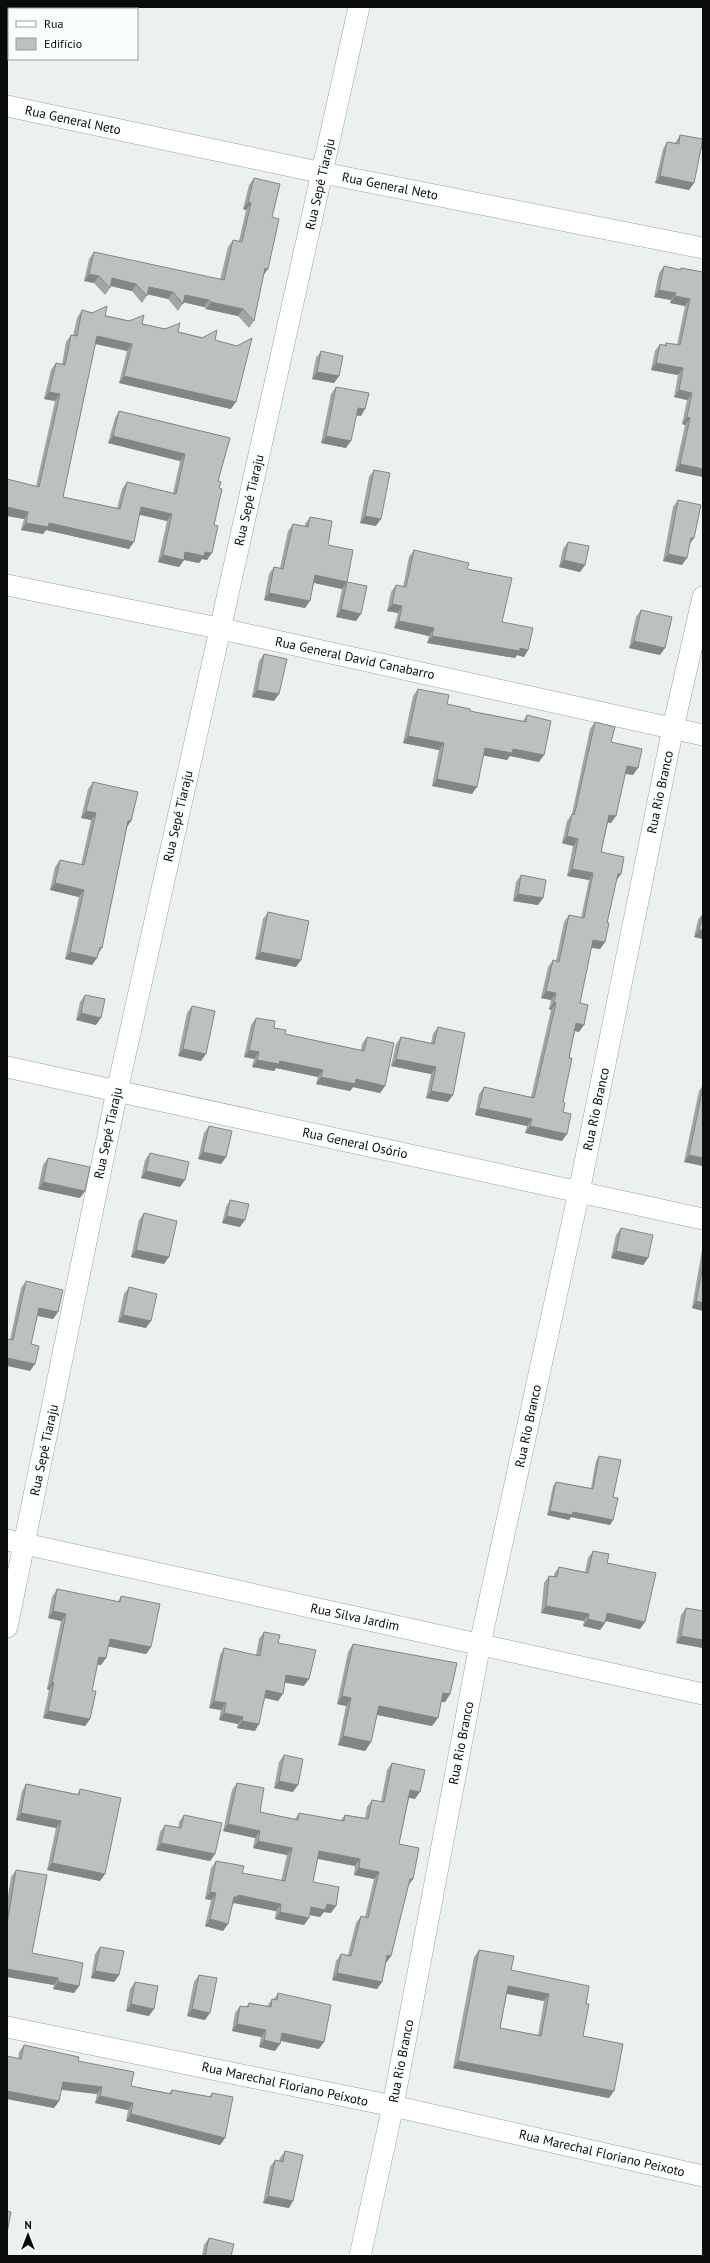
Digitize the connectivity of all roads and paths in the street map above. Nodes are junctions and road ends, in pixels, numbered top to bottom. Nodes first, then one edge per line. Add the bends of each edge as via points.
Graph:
1 (359, 7) edge
2 (7, 106) edge
3 (323, 173) junction
4 (703, 248) edge
5 (7, 585) edge
6 (703, 597) edge
7 (220, 628) junction
8 (673, 728) junction
9 (703, 735) edge
10 (7, 1067) edge
11 (117, 1091) junction
12 (579, 1192) junction
13 (703, 1219) edge
14 (16, 1542) edge
15 (7, 1627) edge
16 (480, 1644) junction
17 (703, 1694) edge
18 (7, 2027) edge
19 (393, 2106) junction
20 (703, 2176) edge
21 (360, 2256) edge

1 - 3 street, Rua Sepé Tiaraju
2 - 3 street, Rua General Neto
3 - 4 street, Rua General Neto
3 - 7 street, Rua Sepé Tiaraju
5 - 7 street, Rua General David Canabarro
6 - 8 street, Rua Rio Branco
7 - 8 street, Rua General David Canabarro
7 - 11 street, Rua Sepé Tiaraju
8 - 9 street, Rua General David Canabarro
8 - 12 street, Rua Rio Branco
10 - 11 street, Rua General Osório
11 - 12 street, Rua General Osório
11 - 14 street, Rua Sepé Tiaraju
12 - 13 street, Rua General Osório
12 - 16 street, Rua Rio Branco
14 - 15 street, Rua Sepé Tiaraju
14 - 16 street, Rua Silva Jardim
16 - 17 street, Rua Silva Jardim
16 - 19 street, Rua Rio Branco
18 - 19 street, Rua Marechal Floriano Peixoto
19 - 20 street, Rua Marechal Floriano Peixoto
19 - 21 street, Rua Rio Branco

